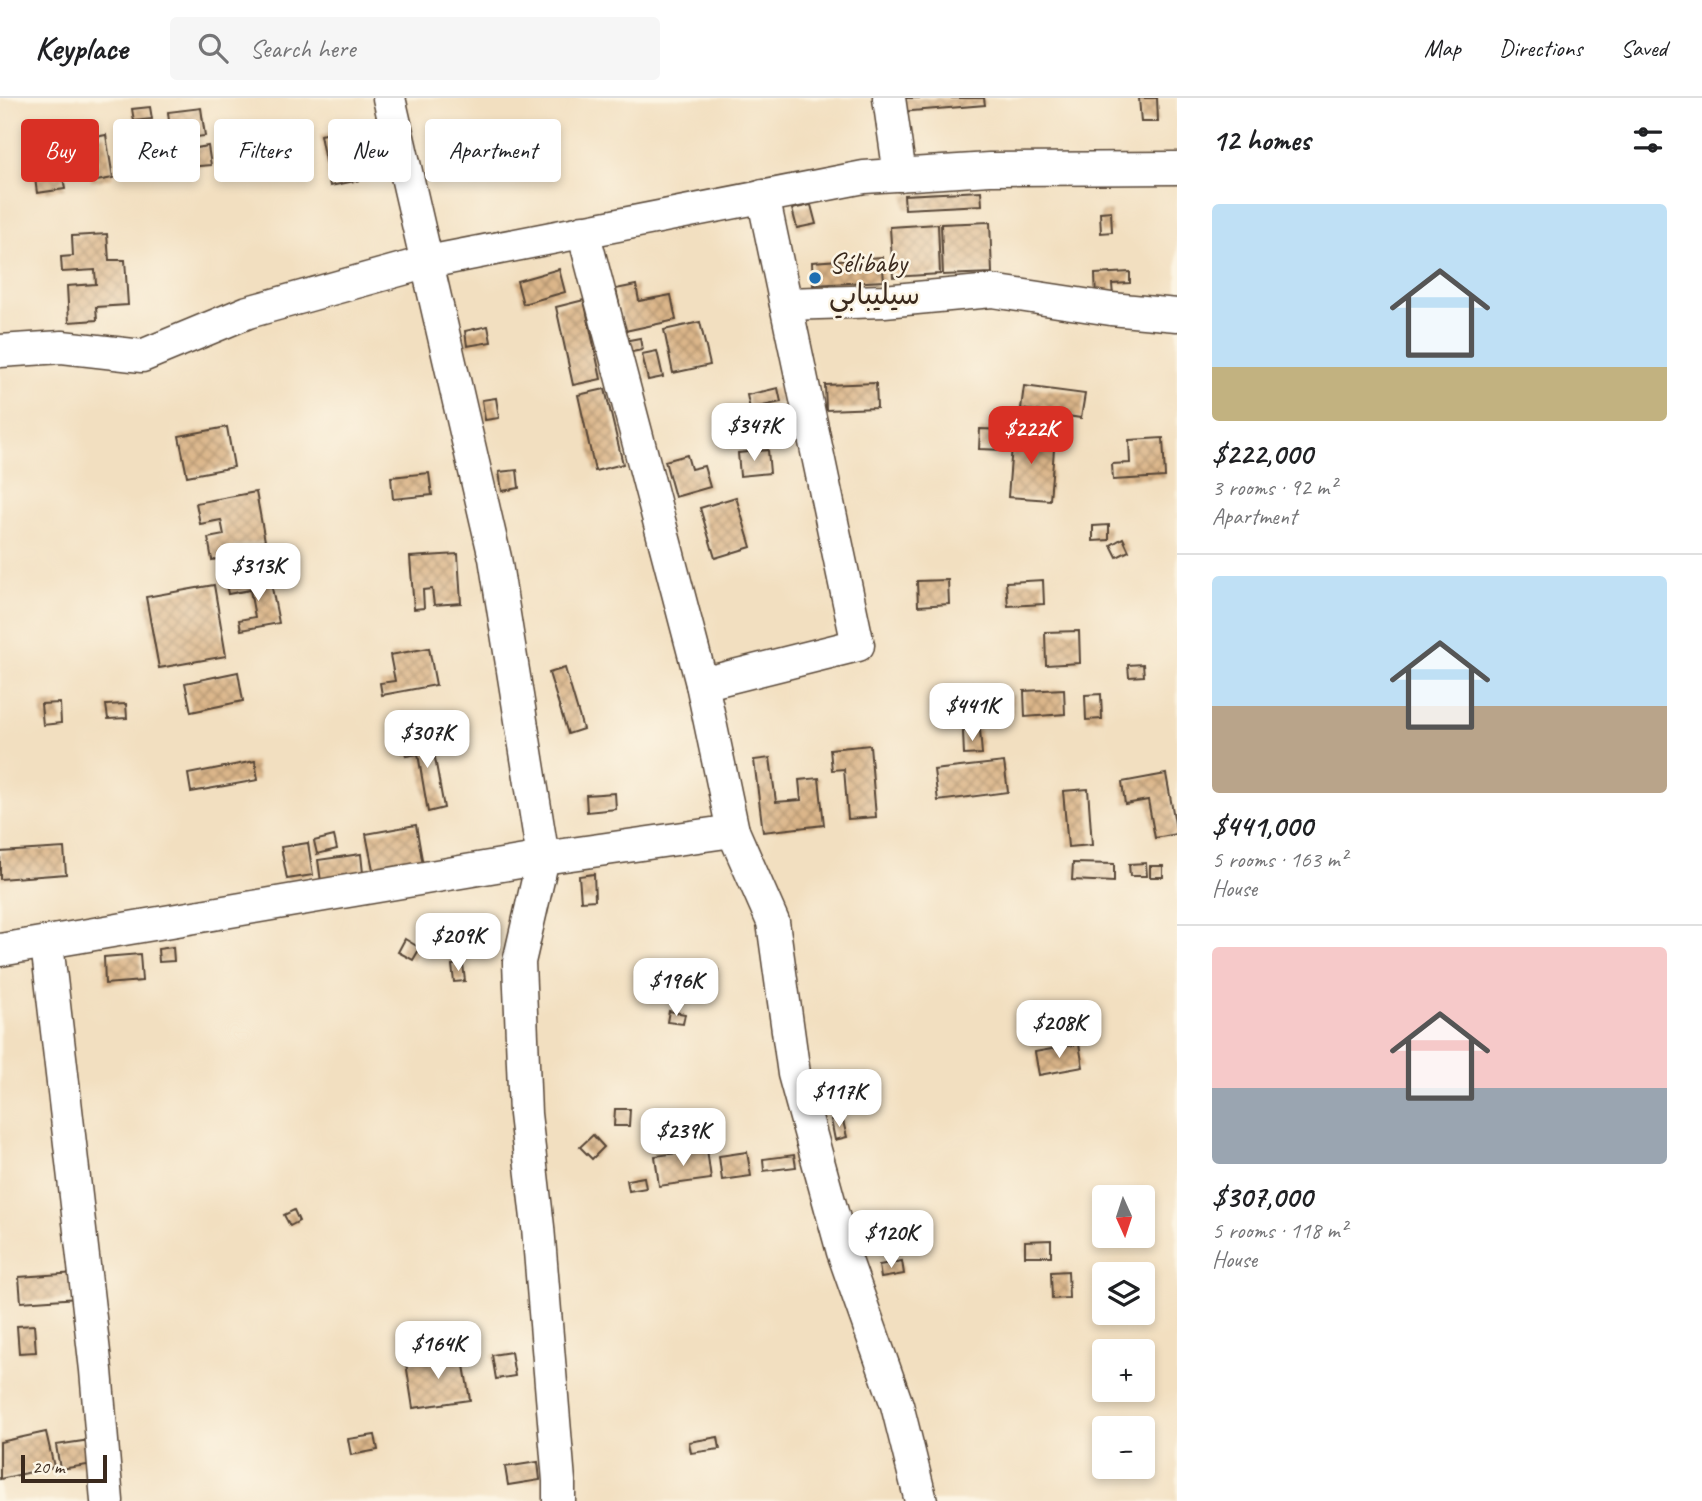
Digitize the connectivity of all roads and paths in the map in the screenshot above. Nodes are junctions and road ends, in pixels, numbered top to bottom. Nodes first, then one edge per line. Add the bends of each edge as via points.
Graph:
1 (389, 98) edge
2 (889, 98) edge
3 (1177, 167) edge
4 (900, 175) junction
5 (763, 196) junction
6 (583, 231) junction
7 (428, 262) junction
8 (786, 304) junction
9 (1177, 315) edge
10 (0, 351) edge
11 (702, 684) junction
12 (733, 831) junction
13 (543, 858) junction
14 (47, 944) junction
15 (0, 950) edge
16 (107, 1501) edge
17 (559, 1501) edge
18 (921, 1501) edge

1 - 7 street
2 - 4 street
3 - 4 street
4 - 5 street
5 - 6 street
5 - 8 street
6 - 7 street
6 - 11 street
7 - 10 street via 248,312 142,356 62,347
7 - 13 street via 495,558
8 - 9 street via 992,291
8 - 11 street via 858,645
11 - 12 street
12 - 13 street
12 - 18 street via 773,922 794,1074 843,1252 897,1405
13 - 14 street
13 - 17 street via 519,962 525,1114
14 - 15 street
14 - 16 street

